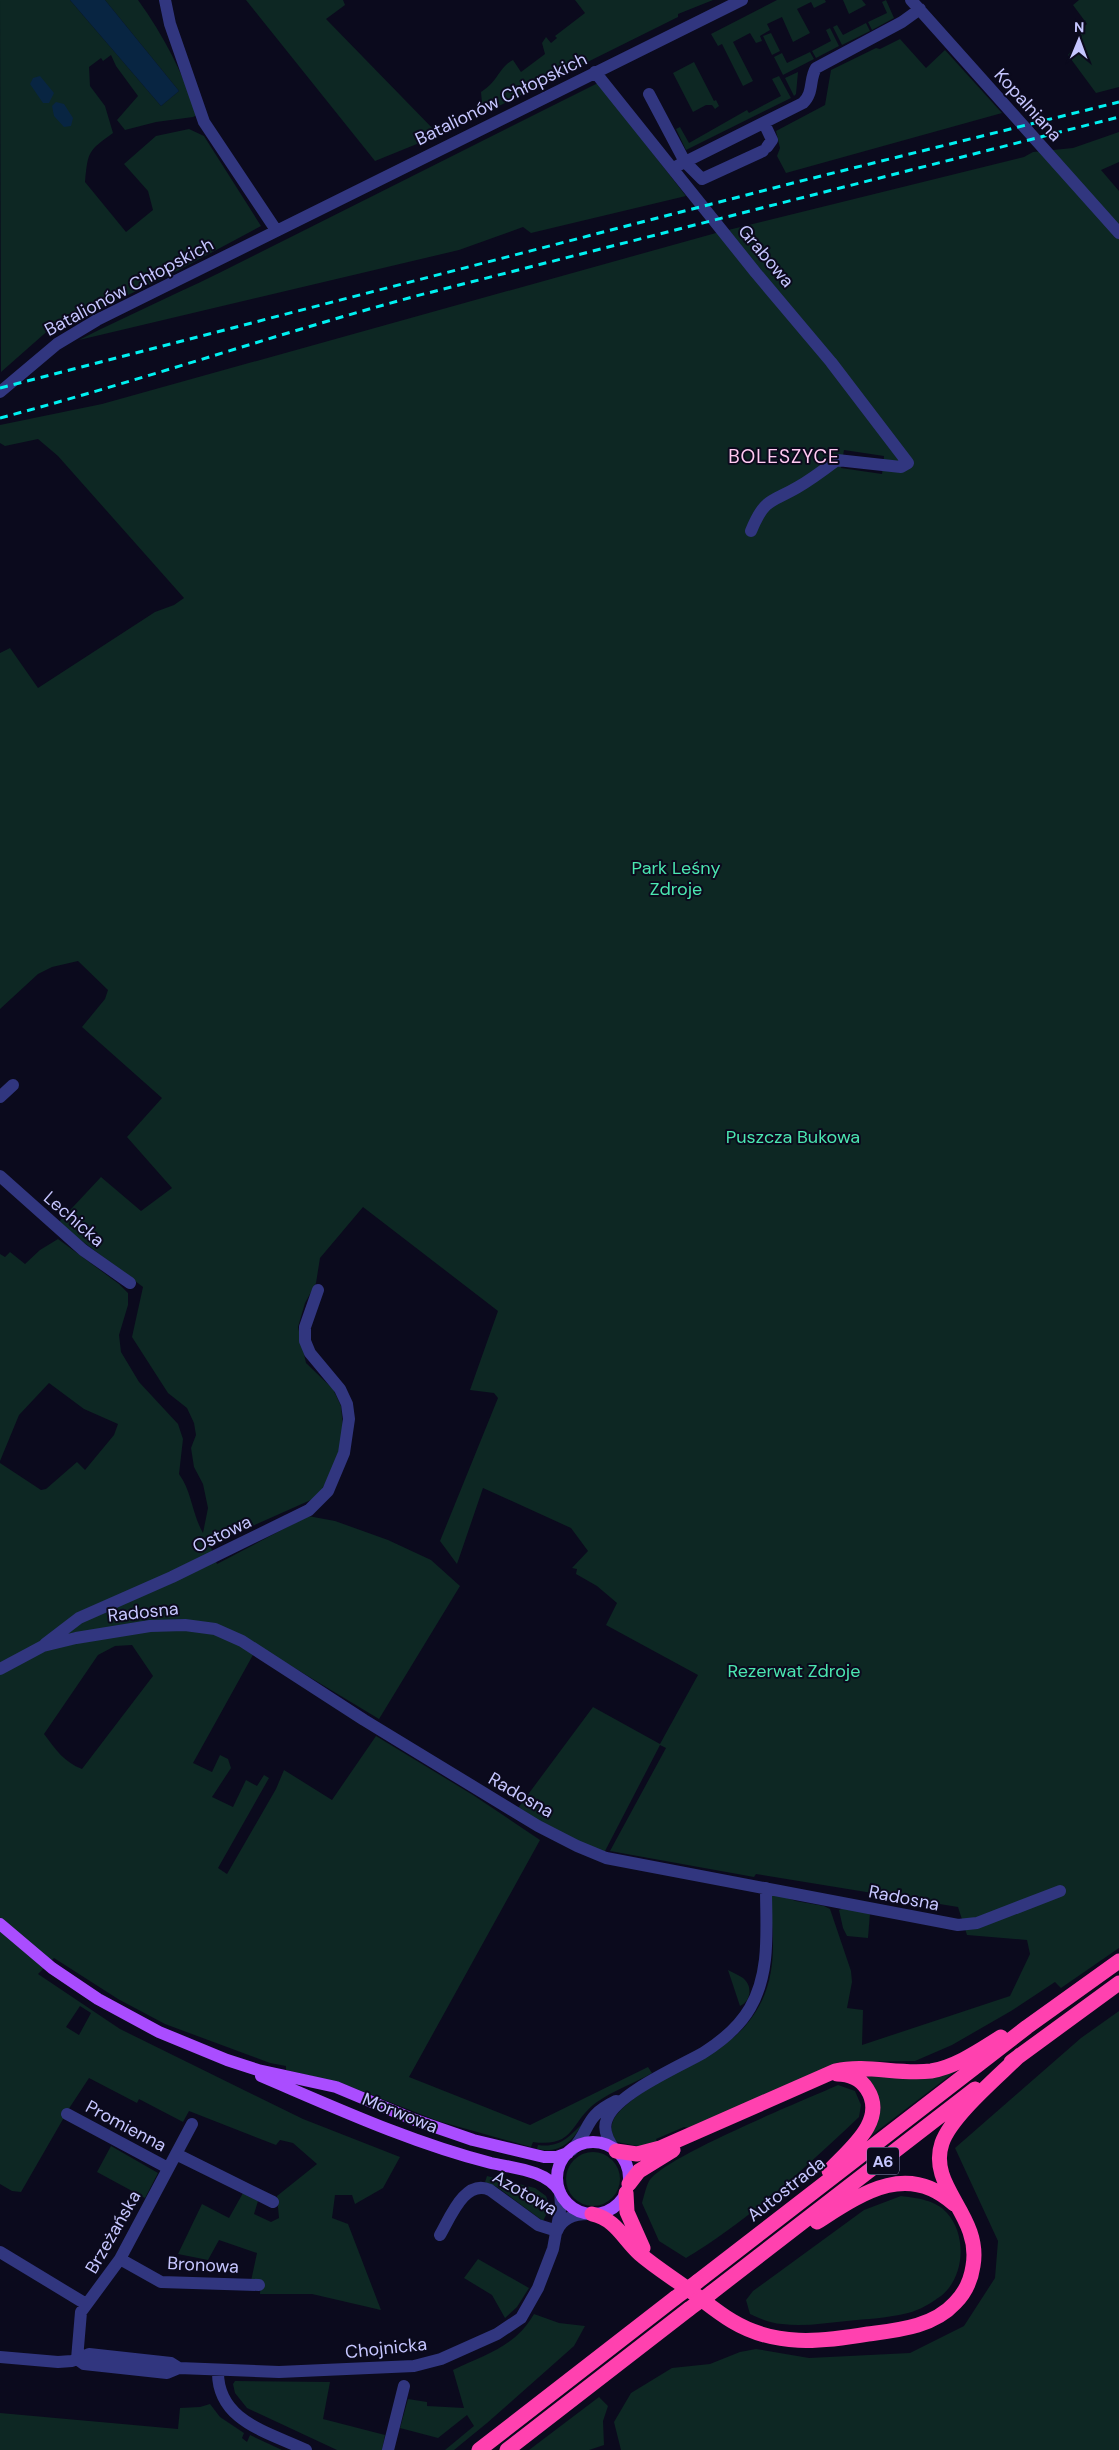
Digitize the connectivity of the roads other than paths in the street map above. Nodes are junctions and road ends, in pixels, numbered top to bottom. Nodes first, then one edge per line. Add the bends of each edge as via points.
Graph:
1 (164, 0) edge
2 (742, 0) edge
3 (916, 5) edge
4 (594, 72) junction
5 (649, 94) dead end
6 (764, 123) junction
7 (685, 162) junction
8 (673, 168) junction
9 (276, 230) junction
10 (1119, 233) edge
11 (3, 389) edge
12 (751, 531) dead end
13 (13, 1085) dead end
14 (0, 1097) edge
15 (0, 1176) edge
16 (130, 1283) dead end
17 (318, 1290) dead end
18 (43, 1646) junction
19 (0, 1668) edge
20 (766, 1888) junction
21 (1060, 1891) dead end
22 (0, 1924) edge
23 (1119, 1961) edge
24 (1119, 1982) edge
25 (1070, 1996) junction
26 (1020, 2055) junction
27 (228, 2060) junction
28 (821, 2076) junction
29 (638, 2089) junction
30 (67, 2114) dead end
31 (192, 2124) dead end
32 (699, 2132) junction
33 (570, 2151) junction
34 (616, 2151) junction
35 (176, 2154) junction
36 (168, 2168) junction
37 (627, 2188) junction
38 (560, 2192) junction
39 (273, 2202) dead end
40 (796, 2206) junction
41 (960, 2208) junction
42 (590, 2214) junction
43 (557, 2231) junction
44 (440, 2235) dead end
45 (0, 2252) edge
46 (120, 2259) junction
47 (746, 2266) junction
48 (662, 2270) junction
49 (259, 2285) dead end
50 (86, 2304) junction
51 (0, 2357) edge
52 (77, 2359) junction
53 (218, 2371) junction
54 (404, 2386) dead end
55 (306, 2450) edge
56 (388, 2450) edge
57 (479, 2450) edge
58 (507, 2450) edge

1 - 9 street via 204,122
2 - 4 street, Batalionów Chłopskich
3 - 6 street via 902,22 816,68 808,98
3 - 10 street, Kopalniana
4 - 8 street, Grabowa
4 - 9 street, Batalionów Chłopskich
5 - 7 street
6 - 7 street
6 - 7 street via 772,140 765,149 704,179
7 - 8 street
8 - 12 street, Grabowa via 831,362 908,463 901,467 838,460 812,479 770,501
9 - 11 street, Batalionów Chłopskich via 83,328 44,353
13 - 14 street
15 - 16 street, Lechicka via 82,1250
17 - 18 street, Ostowa via 305,1327 305,1342 310,1353 340,1389 345,1399 349,1428 344,1453 328,1491 309,1510 79,1618
18 - 19 street, Radosna
18 - 20 street, Radosna via 150,1626 185,1625 216,1629 242,1641 492,1799 577,1846 606,1858
20 - 21 street, Radosna via 958,1925 977,1923
20 - 29 street via 765,1968 749,2009 730,2033 714,2045
22 - 27 main road, Morwowa via 52,1968 98,1999 159,2032
23 - 25 highway, Autostrada / A6
24 - 26 highway, Autostrada / A6
25 - 28 highway via 982,2049 938,2069 852,2068
25 - 40 highway, Autostrada / A6
26 - 41 highway via 958,2118 943,2140 939,2156 941,2168
26 - 47 highway, Autostrada / A6
27 - 33 main road, Morwowa via 336,2088 473,2140 544,2157 557,2157
27 - 38 main road, Morwowa via 419,2140 544,2176
28 - 32 highway
28 - 40 highway via 845,2074 859,2080 871,2096 873,2116 860,2137
29 - 33 street via 598,2111
29 - 34 street via 617,2105 606,2120 606,2133
30 - 36 street, Promienna
31 - 35 street, Brzeżańska
32 - 34 highway via 643,2154
32 - 37 highway via 645,2167
33 - 34 main road via 594,2142
33 - 38 main road via 558,2168
34 - 37 main road via 627,2165
35 - 36 street, Brzeżańska
35 - 39 street, Promienna
36 - 46 street, Brzeżańska
37 - 42 main road via 615,2207 607,2212
37 - 48 highway via 627,2212 636,2237
38 - 42 main road via 571,2207
38 - 43 street, Chojnicka
40 - 57 highway, Autostrada / A6, bridge
41 - 47 highway via 938,2192 919,2185 900,2183 879,2187 842,2206
41 - 48 highway via 974,2242 969,2282 947,2310 927,2322 905,2328 817,2341 769,2336 730,2320
42 - 43 street via 568,2218
42 - 48 highway via 613,2224 639,2253
43 - 44 street, Azotowa via 541,2227 490,2190 480,2187 467,2192
43 - 53 street, Chojnicka via 554,2249 538,2288 521,2318 505,2330 441,2360 414,2366 336,2371
45 - 50 street
46 - 49 street, Bronowa via 161,2282
46 - 50 street, Brzeżańska
47 - 58 highway, Autostrada / A6, bridge
50 - 52 street, Brzeżańska via 80,2320
51 - 52 street, Chojnicka via 58,2362
52 - 53 street, Chojnicka via 84,2364 167,2373 179,2368
53 - 55 street via 222,2396 236,2415
54 - 56 street

